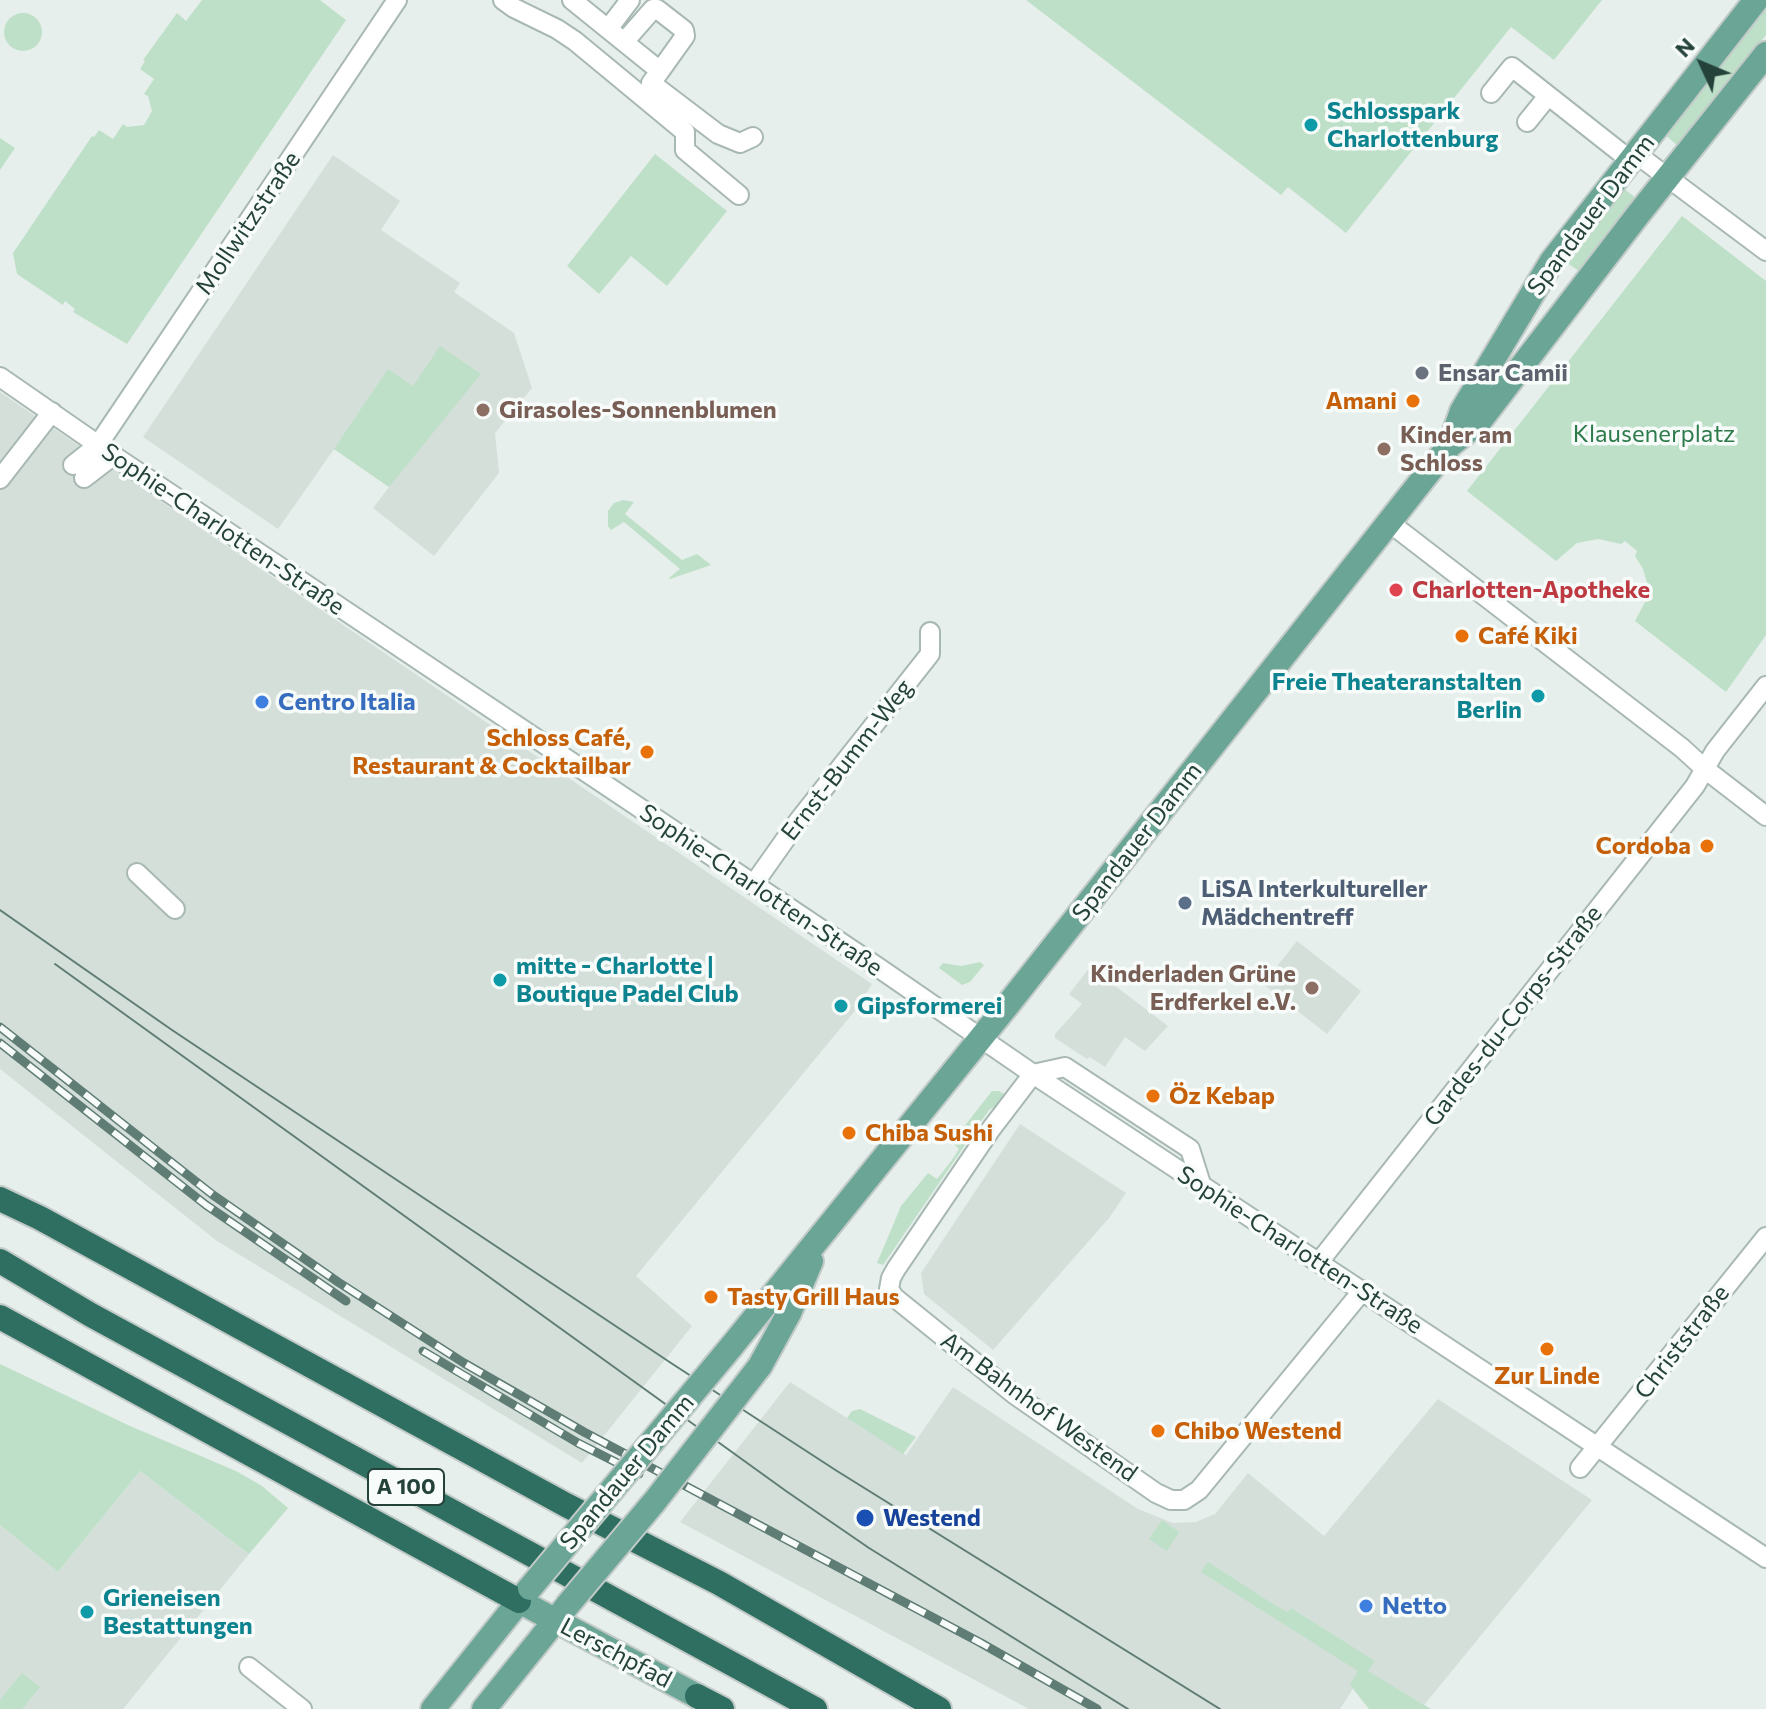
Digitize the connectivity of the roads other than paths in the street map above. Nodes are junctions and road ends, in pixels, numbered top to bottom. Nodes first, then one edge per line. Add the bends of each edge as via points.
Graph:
1 (397, 0) edge
2 (503, 0) edge
3 (572, 0) edge
4 (633, 0) edge
5 (1756, 0) edge
6 (653, 9) junction
7 (608, 29) junction
8 (624, 42) junction
9 (1766, 54) edge
10 (660, 71) junction
11 (1491, 93) dead end
12 (1548, 96) junction
13 (1527, 122) dead end
14 (753, 137) dead end
15 (1632, 157) junction
16 (1667, 177) junction
17 (739, 195) dead end
18 (1766, 251) edge
19 (0, 377) edge
20 (52, 412) junction
21 (1450, 445) junction
22 (106, 450) junction
23 (79, 471) dead end
24 (0, 479) edge
25 (1390, 523) junction
26 (930, 632) dead end
27 (1766, 686) edge
28 (1705, 769) junction
29 (1766, 816) edge
30 (137, 873) dead end
31 (753, 885) junction
32 (175, 909) dead end
33 (981, 1038) junction
34 (1033, 1074) junction
35 (0, 1199) edge
36 (821, 1236) junction
37 (1766, 1237) edge
38 (0, 1261) edge
39 (1319, 1262) junction
40 (0, 1281) edge
41 (1363, 1290) junction
42 (0, 1317) edge
43 (1599, 1448) junction
44 (1580, 1468) dead end
45 (590, 1518) junction
46 (626, 1536) junction
47 (1766, 1558) edge
48 (524, 1594) junction
49 (560, 1614) junction
50 (249, 1667) dead end
51 (704, 1703) edge
52 (302, 1709) edge
53 (433, 1709) edge
54 (484, 1709) edge
55 (722, 1709) edge
56 (783, 1709) edge
57 (815, 1709) edge
58 (939, 1709) edge

1 - 22 street, Mollwitzstraße
2 - 17 street via 575,41 643,96 685,132 685,150
3 - 7 street
4 - 6 street
4 - 7 street
5 - 15 main road, Spandauer Damm
6 - 8 street
6 - 10 street via 685,36
7 - 8 street
8 - 10 street
9 - 16 main road, Spandauer Damm
10 - 14 street via 651,83 718,134 740,143
11 - 12 street via 1512,67
12 - 13 street
12 - 15 street
15 - 16 street
15 - 21 main road, Spandauer Damm via 1527,300 1462,411
16 - 18 street
16 - 21 main road, Spandauer Damm via 1479,422
19 - 20 street, Sophie-Charlotten-Straße
20 - 22 street, Sophie-Charlotten-Straße
20 - 24 street
21 - 25 main road, Spandauer Damm
22 - 23 street, Mollwitzstraße
22 - 31 street, Sophie-Charlotten-Straße
25 - 28 street
25 - 33 main road, Spandauer Damm
26 - 31 street, Ernst-Bumm-Weg via 930,654
27 - 28 street
28 - 29 street
28 - 39 street, Gardes-du-Corps-Straße
30 - 32 street
31 - 33 street, Sophie-Charlotten-Straße
33 - 34 street, Sophie-Charlotten-Straße
33 - 36 main road, Spandauer Damm
34 - 39 street, Sophie-Charlotten-Straße
34 - 41 street, Am Bahnhof Westend via 896,1269 889,1289 1014,1394 1156,1493 1184,1500 1199,1490
35 - 45 highway
36 - 45 main road, Spandauer Damm, bridge
36 - 46 main road, Spandauer Damm, bridge via 760,1366
37 - 43 street, Christstraße
38 - 57 highway, A 100
39 - 41 street, Sophie-Charlotten-Straße
40 - 56 highway, A 100
41 - 43 street, Sophie-Charlotten-Straße
42 - 48 highway
43 - 44 street, Christstraße
43 - 47 street, Sophie-Charlotten-Straße
45 - 46 highway
45 - 48 main road, Spandauer Damm, bridge
46 - 49 main road, Spandauer Damm, bridge
46 - 58 highway
48 - 49 main road, Lerschpfad
48 - 53 main road, Spandauer Damm
49 - 51 main road, Lerschpfad
49 - 54 main road, Spandauer Damm
50 - 52 street
51 - 55 highway

